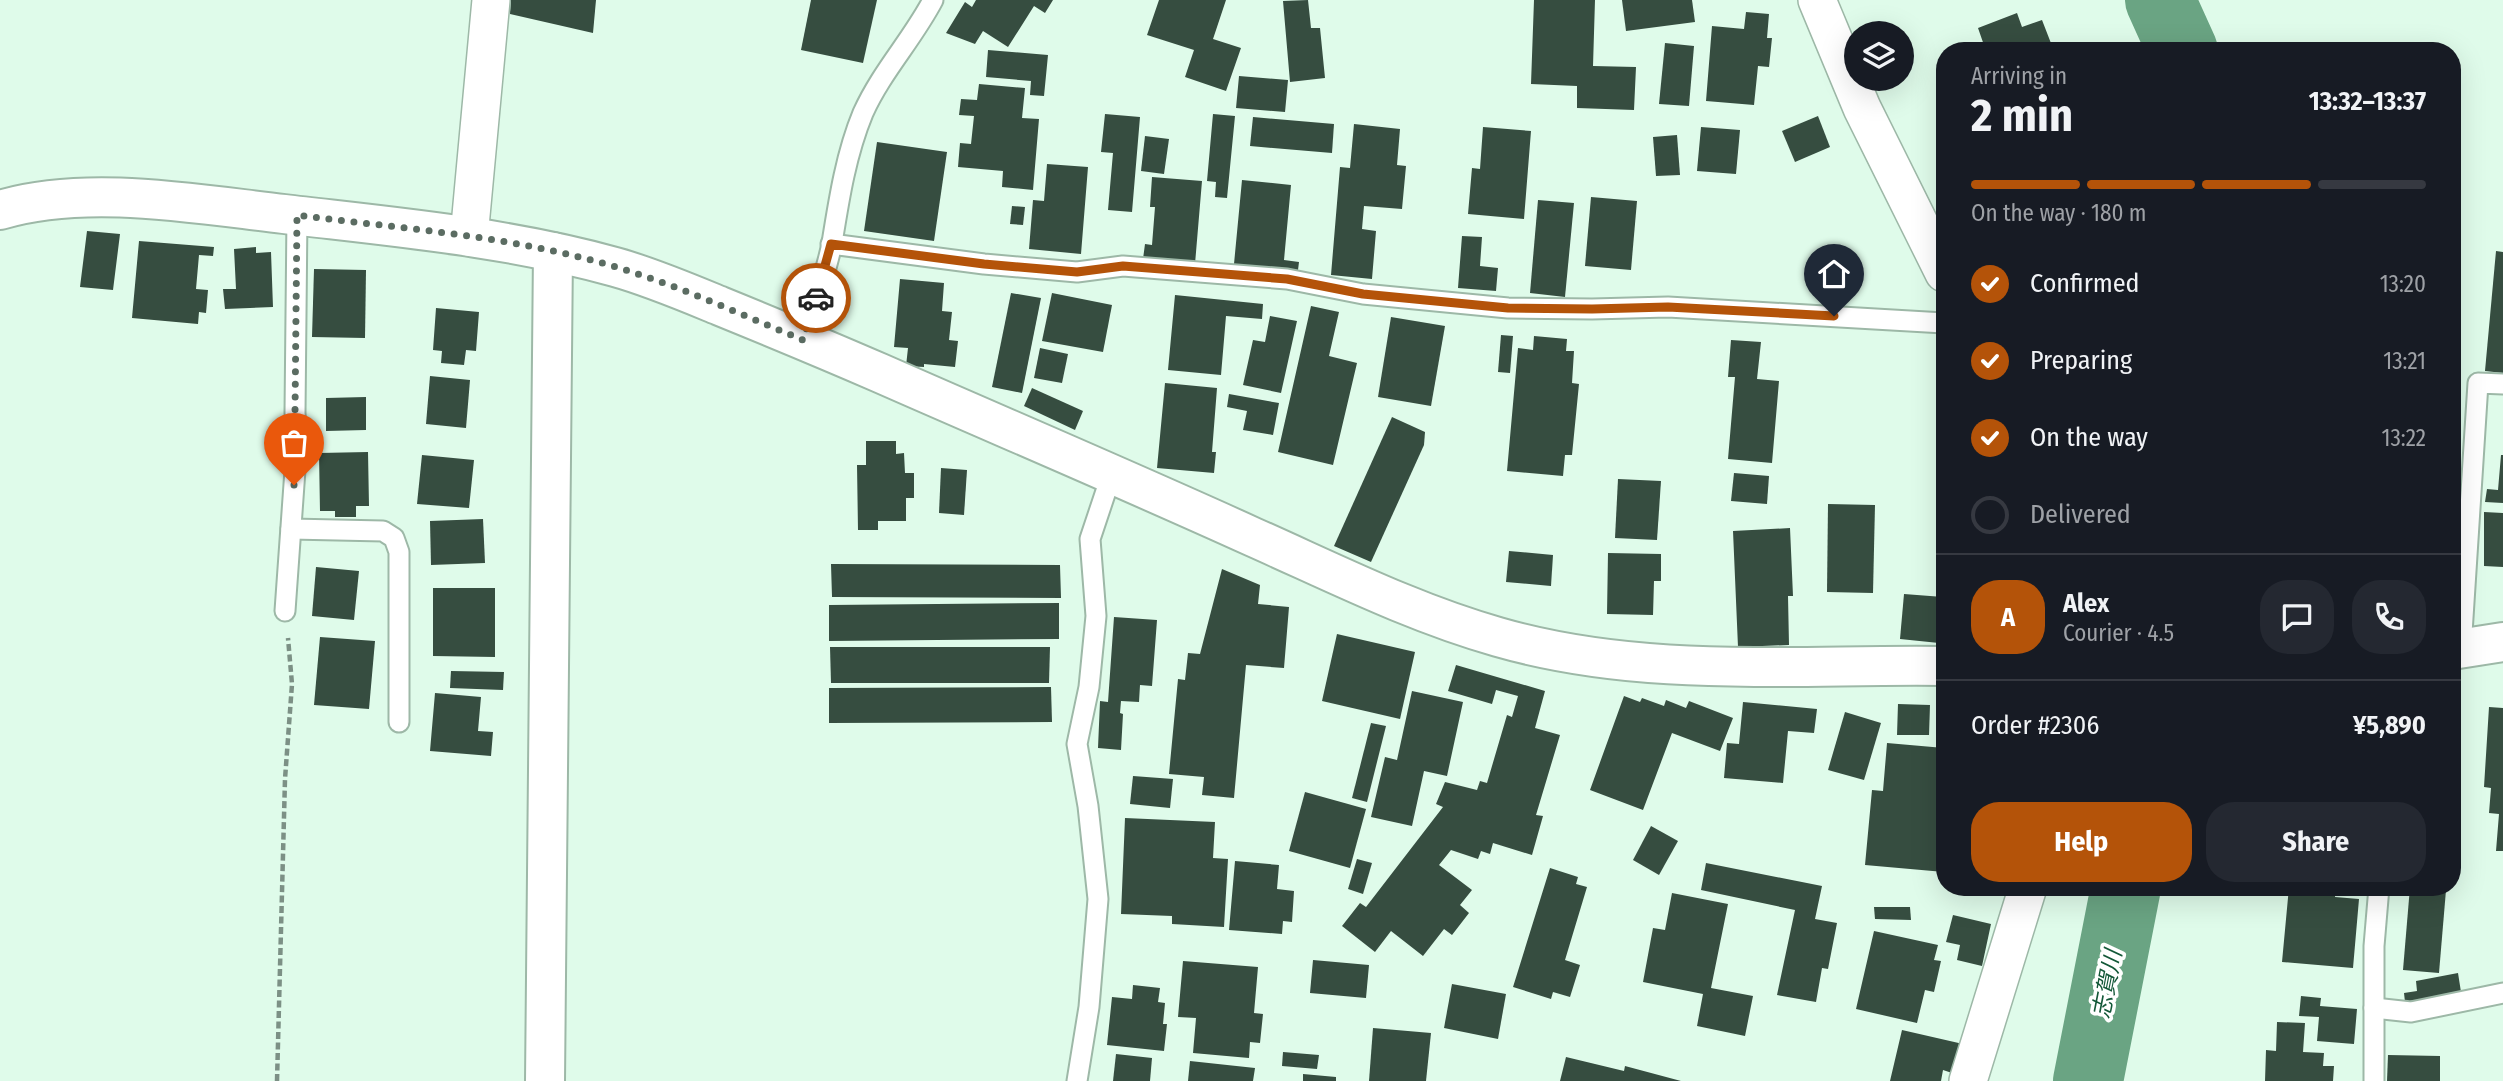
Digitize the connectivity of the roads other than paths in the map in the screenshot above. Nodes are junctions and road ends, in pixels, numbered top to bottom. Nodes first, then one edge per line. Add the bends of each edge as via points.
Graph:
1 (491, 0) edge
2 (933, 0) edge
3 (1817, 0) edge
4 (0, 209) edge
5 (297, 215) junction
6 (469, 237) junction
7 (831, 244) junction
8 (553, 253) junction
9 (1936, 257) edge
10 (1936, 323) edge
11 (803, 340) junction
12 (2503, 384) edge
13 (1112, 473) junction
14 (291, 529) junction
15 (2461, 589) edge
16 (285, 611) road end
17 (2503, 642) edge
18 (2461, 648) edge
19 (1936, 666) edge
20 (399, 722) dead end
21 (2025, 896) edge
22 (2378, 896) edge
23 (2503, 993) edge
24 (2374, 1008) junction
25 (545, 1081) edge
26 (1077, 1081) edge
27 (1968, 1081) edge
28 (2374, 1081) edge

1 - 6 street
2 - 7 lane via 887,67 863,114 836,208
3 - 9 street via 1862,108
4 - 5 street via 86,198 158,200
5 - 6 street
5 - 14 lane via 297,442
6 - 8 street
7 - 10 lane via 1077,272 1123,266 1287,279 1363,294 1508,308 1668,307
7 - 11 lane
8 - 11 street via 673,286
8 - 25 street
11 - 13 street
12 - 15 lane via 2478,383
13 - 19 street via 1439,619 1538,647 1686,666
13 - 26 lane via 1090,539 1096,616 1089,687 1077,744 1097,900 1089,1007
14 - 16 lane
14 - 20 lane via 383,531 394,538 399,552
17 - 18 street
21 - 27 street
22 - 24 lane
23 - 24 lane via 2411,1012
24 - 28 lane

